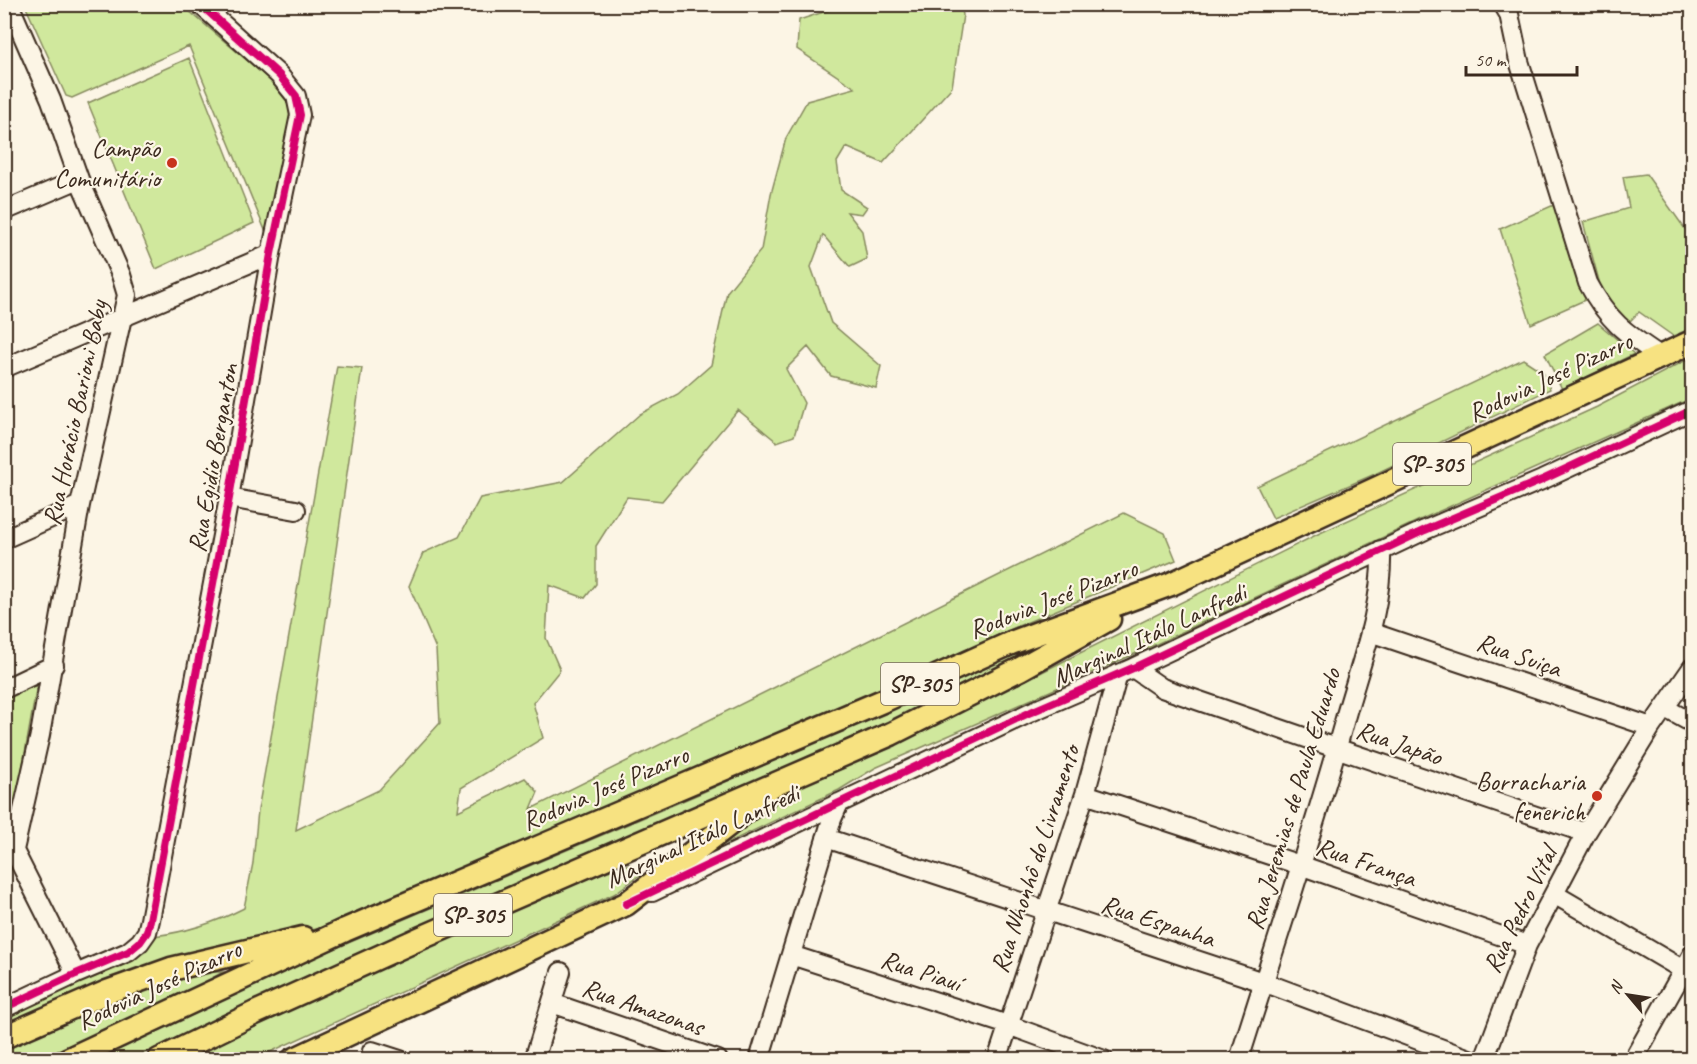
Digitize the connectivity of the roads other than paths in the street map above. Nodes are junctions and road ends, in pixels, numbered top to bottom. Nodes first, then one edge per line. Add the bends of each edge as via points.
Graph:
1 (9, 4) edge
2 (200, 4) edge
3 (1503, 4) edge
4 (79, 179) junction
5 (4, 211) edge
6 (271, 254) junction
7 (122, 319) junction
8 (1692, 342) edge
9 (1659, 356) junction
10 (4, 368) edge
11 (1692, 410) edge
12 (229, 498) junction
13 (80, 505) junction
14 (296, 510) dead end
15 (4, 539) edge
16 (1381, 550) junction
17 (1171, 584) junction
18 (1370, 632) junction
19 (54, 665) junction
20 (1692, 668) edge
21 (1125, 671) junction
22 (4, 689) edge
23 (1665, 708) junction
24 (1692, 723) edge
25 (1651, 727) junction
26 (1337, 748) junction
27 (791, 777) junction
28 (1085, 794) junction
29 (839, 803) junction
30 (4, 831) edge
31 (1586, 832) junction
32 (826, 838) junction
33 (14, 850) junction
34 (1300, 865) junction
35 (1554, 894) junction
36 (626, 904) junction
37 (1045, 910) junction
38 (345, 930) junction
39 (1527, 945) junction
40 (791, 955) junction
41 (1690, 966) edge
42 (561, 972) dead end
43 (76, 974) junction
44 (1263, 982) junction
45 (552, 1003) junction
46 (4, 1008) edge
47 (1008, 1025) junction
48 (4, 1037) edge
49 (372, 1050) dead end
50 (67, 1059) edge
51 (159, 1059) edge
52 (293, 1059) edge
53 (399, 1059) edge
54 (534, 1059) edge
55 (718, 1059) edge
56 (759, 1059) edge
57 (998, 1059) edge
58 (1104, 1059) edge
59 (1239, 1059) edge
60 (1472, 1059) edge
61 (1484, 1059) edge
62 (1633, 1059) edge

1 - 4 street, Rua Horácio Barioni Baby via 51,100
2 - 6 street, Rua Egidio Berganton via 279,75 299,105
3 - 9 street via 1588,283 1610,318
4 - 5 street
4 - 7 street, Rua Horácio Barioni Baby via 128,295
6 - 7 street
6 - 12 street, Rua Egidio Berganton
7 - 10 street
7 - 13 street, Rua Horácio Barioni Baby
8 - 9 main road, Rodovia José Pizarro / SP-305
9 - 17 main road, Rodovia José Pizarro / SP-305
11 - 16 street, Marginal Itálo Lanfredi
12 - 14 street
12 - 43 street, Rua Egidio Berganton via 150,920 143,937 128,952
13 - 15 street
13 - 19 street, Rua Horácio Barioni Baby
16 - 18 street, Rua Jeremias de Paula Eduardo via 1382,576
16 - 21 street, Marginal Itálo Lanfredi
17 - 27 main road, Rodovia José Pizarro / SP-305 via 1020,669 891,734
17 - 38 main road, Rodovia José Pizarro / SP-305 via 1011,643
18 - 25 street, Rua Suiça
18 - 26 street, Rua Jeremias de Paula Eduardo
19 - 22 street
19 - 33 street, Rua Horácio Barioni Baby
20 - 23 street, Rua Pedro Vital
21 - 26 street, Rua Japão via 1162,688
21 - 28 street, Rua Nhonhô do Livramento
21 - 29 street, Marginal Itálo Lanfredi / SP-305
23 - 24 street
23 - 25 street, Rua Pedro Vital
25 - 31 street, Rua Pedro Vital
26 - 31 street, Rua Japão
26 - 34 street, Rua Jeremias de Paula Eduardo
27 - 36 main road
27 - 51 main road, Rodovia José Pizarro / SP-305 via 400,947
28 - 34 street, Rua França
28 - 37 street, Rua Nhonhô do Livramento
29 - 32 street
29 - 36 street, Marginal Itálo Lanfredi / SP-305
30 - 33 street
31 - 35 street, Rua Pedro Vital
32 - 37 street, Rua Espanha
32 - 40 street
33 - 43 street
34 - 39 street, Rua França
34 - 44 street, Rua Jeremias de Paula Eduardo
35 - 39 street, Rua Pedro Vital
35 - 41 street
36 - 52 main road, Marginal Itálo Lanfredi / SP-305
37 - 44 street, Rua Espanha
37 - 47 street, Rua Nhonhô do Livramento
38 - 48 main road via 171,969
38 - 50 main road, Rodovia José Pizarro
39 - 61 street, Rua Pedro Vital
40 - 47 street, Rua Piauí
40 - 56 street
41 - 62 street
42 - 45 street
43 - 46 street
44 - 59 street, Rua Jeremias de Paula Eduardo
44 - 60 street, Rua Espanha
45 - 54 street
45 - 55 street, Rua Amazonas
47 - 57 street, Rua Nhonhô do Livramento
47 - 58 street, Rua Piauí
49 - 53 street

